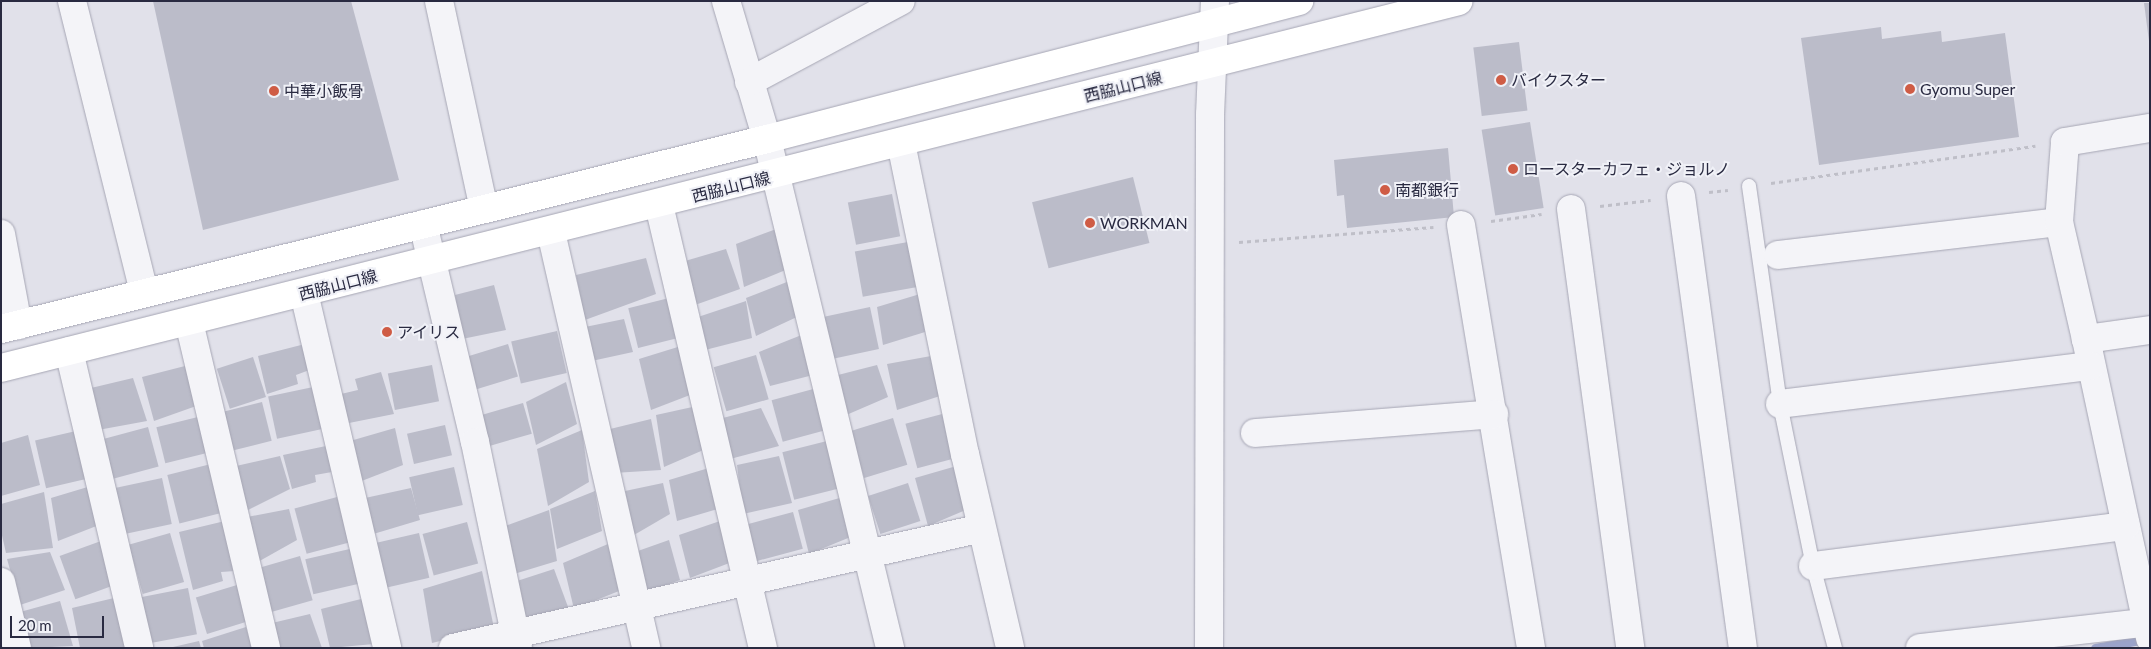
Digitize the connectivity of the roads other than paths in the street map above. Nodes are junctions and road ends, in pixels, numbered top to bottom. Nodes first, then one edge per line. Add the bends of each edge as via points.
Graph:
1 (72, 1) edge
2 (439, 1) edge
3 (726, 1) edge
4 (900, 1) edge
5 (1299, 1) edge
6 (1460, 1) edge
7 (1215, 12) edge
8 (1212, 65) junction
9 (749, 82) junction
10 (2150, 128) edge
11 (767, 138) junction
12 (901, 143) junction
13 (776, 175) junction
14 (1749, 186) road end
15 (1681, 196) road end
16 (659, 205) junction
17 (484, 209) junction
18 (1571, 210) road end
19 (2059, 222) junction
20 (423, 224) junction
21 (1461, 225) road end
22 (551, 232) junction
23 (1, 234) edge
24 (1778, 255) dead end
25 (432, 261) junction
26 (304, 293) junction
27 (144, 294) junction
28 (189, 322) junction
29 (10, 327) edge
30 (2150, 330) edge
31 (2086, 339) junction
32 (70, 351) junction
33 (2091, 366) junction
34 (1, 368) edge
35 (1780, 404) junction
36 (1494, 414) junction
37 (1255, 433) dead end
38 (2125, 526) junction
39 (982, 528) junction
40 (868, 555) junction
41 (1813, 566) junction
42 (1, 582) edge
43 (748, 583) junction
44 (636, 607) junction
45 (2149, 627) edge
46 (517, 641) edge
47 (2027, 642) edge
48 (17, 648) edge
49 (139, 648) edge
50 (266, 648) edge
51 (387, 648) edge
52 (453, 648) edge
53 (646, 648) edge
54 (763, 648) edge
55 (890, 648) edge
56 (1010, 648) edge
57 (1209, 648) edge
58 (1531, 648) edge
59 (1630, 648) edge
60 (1743, 648) edge
61 (1836, 648) edge
62 (1920, 648) edge

1 - 27 street
2 - 17 street
3 - 9 street
4 - 9 street
5 - 7 street
6 - 8 street, 西脇山口線
7 - 8 street
7 - 11 street
8 - 12 street, 西脇山口線
8 - 57 street
9 - 11 street
10 - 19 street via 2065,142
11 - 13 street
11 - 17 street
12 - 13 street, 西脇山口線
12 - 39 street
13 - 16 street, 西脇山口線
13 - 40 street
14 - 35 lane
15 - 60 street
16 - 22 street, 西脇山口線
16 - 43 street
17 - 20 street
18 - 59 street
19 - 24 street
19 - 31 street
20 - 25 street
20 - 27 street
21 - 36 street
22 - 25 street, 西脇山口線
22 - 44 street
23 - 29 street
25 - 26 street, 西脇山口線
25 - 46 street
26 - 28 street, 西脇山口線
26 - 51 street
27 - 29 street
28 - 32 street, 西脇山口線
28 - 50 street
30 - 31 street
31 - 33 street
32 - 34 street, 西脇山口線
32 - 49 street
33 - 35 street
33 - 38 street
35 - 41 lane
36 - 37 street
36 - 58 street
38 - 41 street
38 - 45 street
39 - 40 street
39 - 56 street
40 - 43 street
40 - 55 street
41 - 61 lane
42 - 48 street
43 - 44 street
43 - 54 street
44 - 46 street
44 - 53 street
45 - 47 street
46 - 52 street
47 - 62 street

